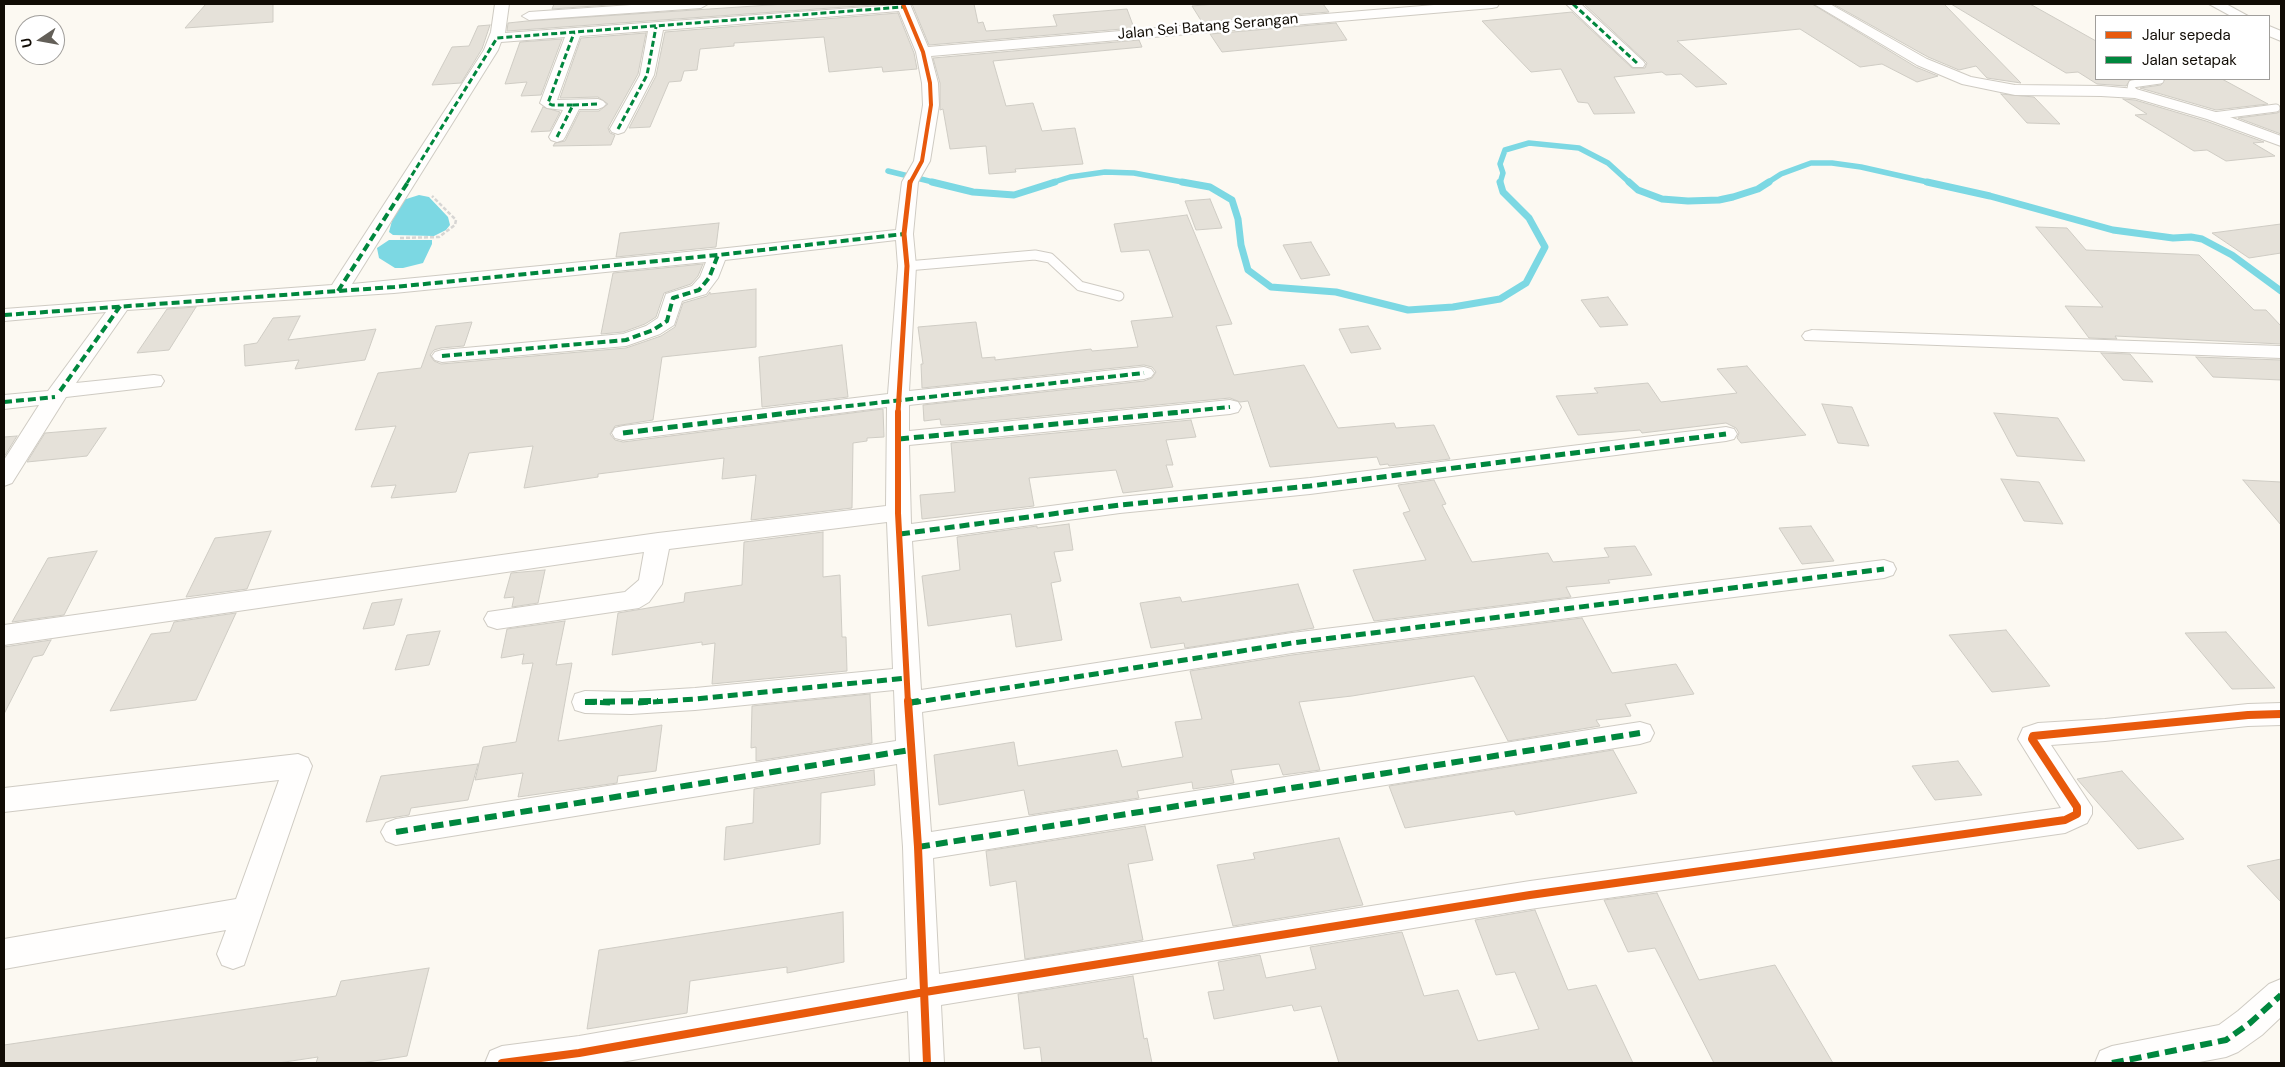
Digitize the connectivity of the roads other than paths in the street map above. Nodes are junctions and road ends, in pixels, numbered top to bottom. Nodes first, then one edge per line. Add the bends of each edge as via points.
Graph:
1 (502, 4) edge
2 (701, 4) edge
3 (1492, 4) edge
4 (1573, 4) edge
5 (1821, 4) edge
6 (2216, 4) edge
7 (903, 5) edge
8 (1333, 10) edge
9 (2239, 15) edge
10 (529, 16) dead end
11 (656, 27) junction
12 (2270, 30) edge
13 (574, 33) junction
14 (2281, 37) edge
15 (496, 38) junction
16 (923, 52) junction
17 (1638, 64) dead end
18 (2160, 80) dead end
19 (2136, 94) junction
20 (598, 104) dead end
21 (573, 105) junction
22 (2276, 108) dead end
23 (2213, 116) junction
24 (618, 129) dead end
25 (557, 137) dead end
26 (2281, 141) edge
27 (904, 234) junction
28 (718, 256) junction
29 (906, 266) junction
30 (338, 291) junction
31 (1118, 296) dead end
32 (121, 305) junction
33 (4, 315) edge
34 (1812, 336) dead end
35 (2281, 352) edge
36 (442, 356) dead end
37 (1144, 373) dead end
38 (154, 381) dead end
39 (58, 394) junction
40 (898, 399) junction
41 (4, 402) edge
42 (1230, 407) dead end
43 (624, 433) dead end
44 (1726, 434) dead end
45 (899, 438) junction
46 (4, 478) edge
47 (899, 524) junction
48 (658, 542) junction
49 (1884, 569) dead end
50 (497, 620) dead end
51 (4, 635) edge
52 (907, 690) junction
53 (586, 702) dead end
54 (2281, 714) edge
55 (1640, 733) dead end
56 (910, 750) junction
57 (4, 800) edge
58 (396, 832) dead end
59 (918, 847) junction
60 (247, 912) junction
61 (4, 954) edge
62 (232, 954) dead end
63 (925, 992) junction
64 (2281, 995) edge
65 (502, 1063) edge
66 (927, 1063) edge
67 (2112, 1063) edge

1 - 15 street
2 - 10 street
3 - 8 street, Jalan Sei Batang Serangan
4 - 17 street
5 - 19 street via 1922,62 1966,81 2015,90 2101,90
6 - 9 street
7 - 11 street
7 - 16 street
8 - 16 street, Jalan Sei Batang Serangan
11 - 13 street
11 - 24 street via 647,75
12 - 14 street
13 - 15 street
13 - 21 street via 548,102 552,105
15 - 30 street
16 - 27 street via 931,105
18 - 19 lane via 2132,84
19 - 23 street
20 - 21 street
21 - 25 street
22 - 23 lane
23 - 26 street
27 - 28 street
27 - 29 street
28 - 30 street
28 - 36 street via 709,278 699,290 673,298 667,321 626,340
29 - 31 lane via 1035,255 1050,258 1080,286
29 - 40 street
30 - 32 street
32 - 33 street
32 - 39 street
34 - 35 street
37 - 40 street
38 - 39 street
39 - 41 street
39 - 46 street
40 - 43 street
40 - 45 street
42 - 45 street
44 - 47 street via 1310,486
45 - 47 street
47 - 48 street
47 - 52 street
48 - 50 street via 650,584 630,601
48 - 51 street
49 - 52 street
52 - 53 street via 631,703
52 - 56 street
54 - 63 street via 2032,736 2077,807 2077,814 2065,820 1530,895
55 - 59 street
56 - 58 street
56 - 59 street
57 - 60 street via 298,766
59 - 63 street
60 - 61 street
60 - 62 street
63 - 65 street via 589,1052
63 - 66 street
64 - 67 street via 2226,1040

